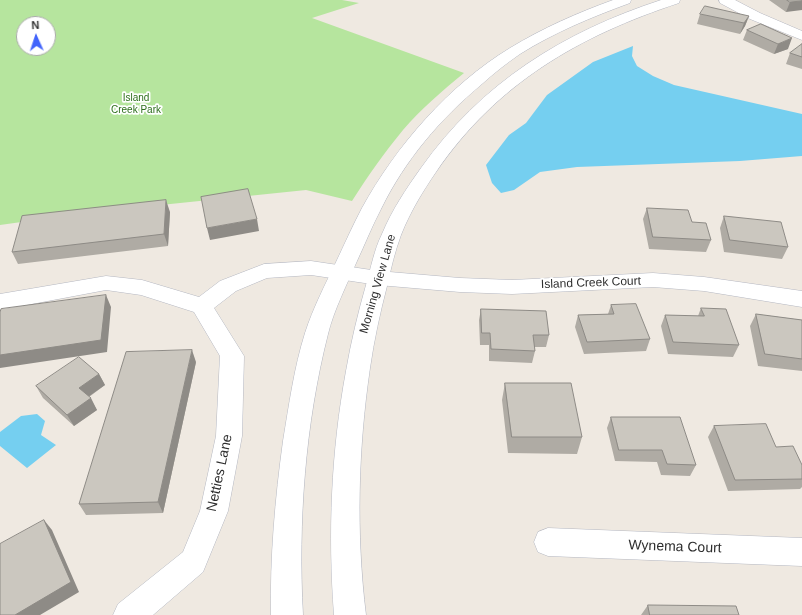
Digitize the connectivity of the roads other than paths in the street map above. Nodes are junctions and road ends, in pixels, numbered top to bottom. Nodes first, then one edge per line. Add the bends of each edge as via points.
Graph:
1 (625, 0) edge
2 (674, 0) edge
3 (725, 0) edge
4 (802, 36) edge
5 (341, 274) junction
6 (378, 278) junction
7 (802, 299) edge
8 (0, 302) edge
9 (202, 306) junction
10 (548, 542) dead end
11 (802, 552) edge
12 (129, 615) edge
13 (287, 615) edge
14 (350, 615) edge

1 - 5 street via 562,25 522,47 494,65 451,102 410,147 390,176 371,208
2 - 6 street, Morning View Lane via 608,24 561,48 514,78 471,116 431,164 411,196 387,244
3 - 4 street
5 - 6 street, Island Creek Court
5 - 9 street via 311,268 264,271 228,286
5 - 13 street via 317,332 302,397 288,496
6 - 7 street, Island Creek Court via 512,287 653,280 757,290
6 - 14 street, Morning View Lane via 363,334 353,400 345,500
8 - 9 street via 106,283 142,288
9 - 12 street, Netties Lane via 232,356 229,436 214,511 193,562
10 - 11 street, Wynema Court

